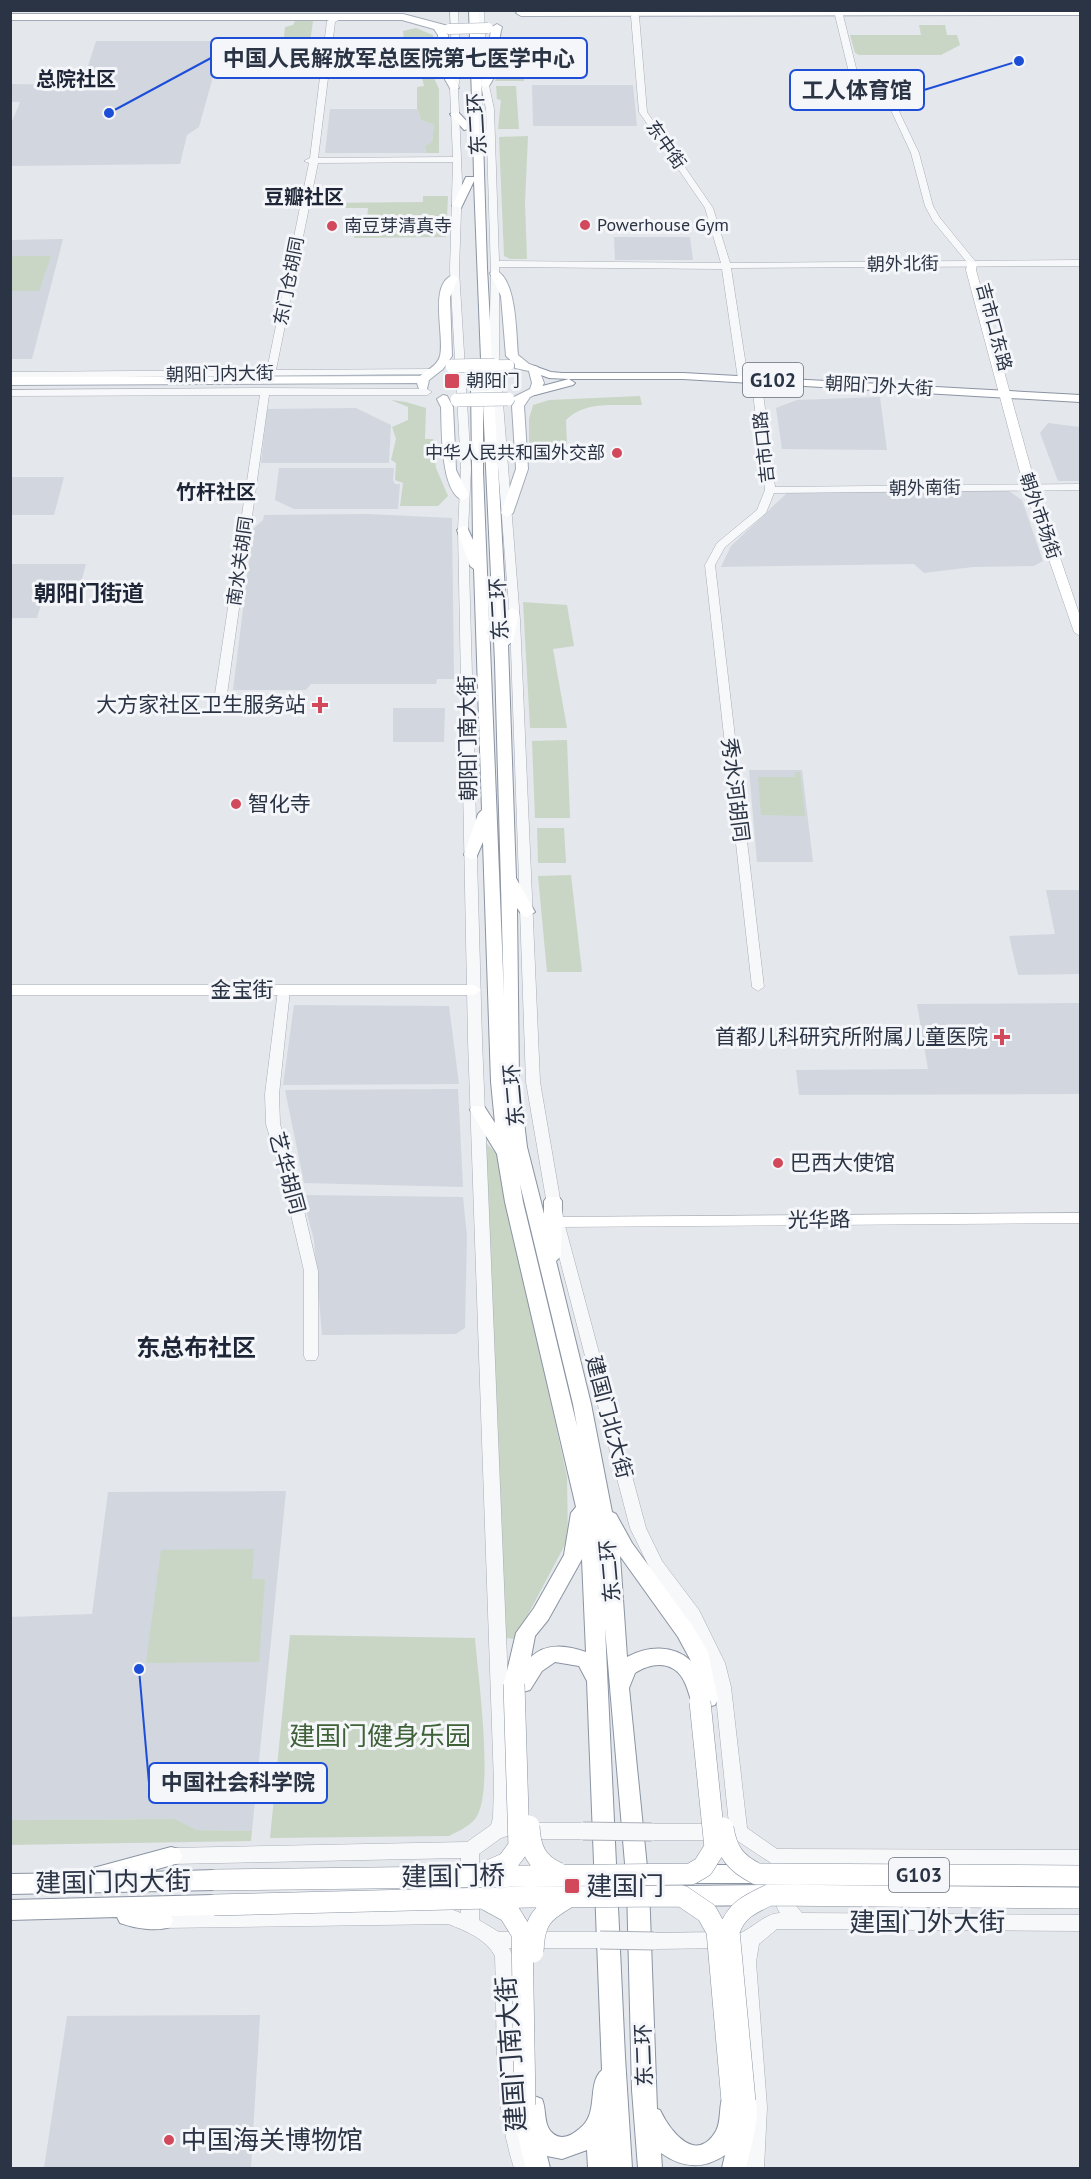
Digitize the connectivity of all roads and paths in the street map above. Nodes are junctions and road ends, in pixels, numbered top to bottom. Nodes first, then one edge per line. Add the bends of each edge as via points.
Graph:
1 (454, 10) edge
2 (464, 10) edge
3 (474, 10) edge
4 (480, 10) edge
5 (732, 10) edge
6 (850, 11) edge
7 (10, 12) edge
8 (745, 12) junction
9 (635, 13) edge
10 (1080, 13) edge
11 (418, 14) edge
12 (839, 15) junction
13 (321, 16) junction
14 (340, 16) junction
15 (10, 17) edge
16 (510, 20) edge
17 (437, 27) junction
18 (486, 84) junction
19 (454, 88) junction
20 (488, 102) junction
21 (455, 114) junction
22 (473, 127) junction
23 (457, 159) junction
24 (311, 161) junction
25 (475, 179) junction
26 (490, 194) junction
27 (457, 206) junction
28 (972, 263) junction
29 (1080, 263) edge
30 (725, 265) junction
31 (491, 266) junction
32 (453, 278) junction
33 (493, 301) joint
34 (529, 368) junction
35 (267, 373) junction
36 (10, 375) edge
37 (428, 379) junction
38 (743, 379) junction
39 (10, 381) edge
40 (227, 386) junction
41 (757, 386) junction
42 (10, 387) edge
43 (10, 393) edge
44 (265, 393) junction
45 (530, 394) junction
46 (1008, 396) junction
47 (443, 399) junction
48 (1080, 399) edge
49 (1080, 404) edge
50 (1035, 487) junction
51 (1080, 487) edge
52 (770, 490) junction
53 (463, 496) junction
54 (507, 513) junction
55 (463, 530) junction
56 (481, 578) junction
57 (712, 594) joint
58 (1080, 602) edge
59 (512, 612) junction
60 (1080, 632) edge
61 (501, 662) junction
62 (221, 694) dead end
63 (488, 804) junction
64 (471, 855) junction
65 (508, 877) junction
66 (526, 912) junction
67 (10, 982) edge
68 (474, 985) junction
69 (758, 987) dead end
70 (10, 990) edge
71 (284, 990) junction
72 (478, 1110) junction
73 (506, 1155) junction
74 (553, 1201) junction
75 (1080, 1218) edge
76 (557, 1222) junction
77 (551, 1284) junction
78 (311, 1356) dead end
79 (583, 1492) junction
80 (603, 1508) junction
81 (518, 1684) junction
82 (609, 1689) junction
83 (704, 1700) junction
84 (498, 1830) junction
85 (739, 1832) junction
86 (470, 1851) junction
87 (171, 1856) joint
88 (783, 1857) junction
89 (1080, 1858) edge
90 (562, 1874) junction
91 (691, 1874) junction
92 (757, 1874) junction
93 (478, 1876) junction
94 (1080, 1876) edge
95 (215, 1880) joint
96 (70, 1883) junction
97 (10, 1884) edge
98 (682, 1896) junction
99 (769, 1896) junction
100 (567, 1897) junction
101 (1080, 1898) edge
102 (483, 1899) junction
103 (214, 1905) joint
104 (70, 1909) junction
105 (10, 1910) edge
106 (162, 1920) joint
107 (774, 1921) junction
108 (798, 1922) junction
109 (1080, 1923) edge
110 (470, 1924) junction
111 (496, 1940) junction
112 (750, 1940) junction
113 (613, 2057) junction
114 (644, 2090) junction
115 (739, 2101) junction
116 (529, 2106) junction
117 (598, 2126) junction
118 (524, 2169) edge
119 (538, 2169) edge
120 (600, 2169) edge
121 (620, 2169) edge
122 (650, 2169) edge
123 (734, 2169) edge
124 (754, 2169) edge

1 - 19 street, 朝阳门南大街
2 - 22 main road, 东二环
3 - 22 main road, 东二环
4 - 18 street
5 - 8 street
6 - 8 main road
6 - 10 main road
7 - 11 main road
8 - 9 main road
9 - 12 main road
9 - 16 main road
9 - 30 street, 东中街 via 643,112 709,207
10 - 12 main road
11 - 14 main road
11 - 17 main road
12 - 28 street, 吉市口东路 via 857,89 892,105 915,153 929,206
13 - 14 main road
13 - 15 main road
13 - 24 street, 东门仓胡同
14 - 24 street, 东门仓胡同 via 331,21
16 - 17 main road, bridge
16 - 18 main road via 495,33 496,69
17 - 19 main road via 442,35 443,67
18 - 20 street
19 - 21 street, 朝阳门南大街
20 - 22 main road
20 - 26 street
21 - 22 main road
21 - 23 street, 朝阳门南大街
22 - 25 main road, 东二环
23 - 24 street
23 - 27 street, 朝阳门南大街
24 - 35 street, 东门仓胡同
24 - 35 street, 东门仓胡同 via 290,242
25 - 26 main road
25 - 27 main road
25 - 31 main road, 东二环
25 - 56 main road, 东二环
26 - 31 street
27 - 32 street, 朝阳门南大街
28 - 29 street, 朝外北街
28 - 30 street, 朝外北街
28 - 46 main road, 吉市口东路
30 - 31 street, 朝外北街
30 - 38 street
31 - 33 main road
31 - 34 main road via 507,296 512,356
31 - 61 main road, 东二环
32 - 37 main road via 444,297 445,360
32 - 53 street, 朝阳门南大街 via 458,303
33 - 54 street
34 - 37 main road, 朝阳门外大街, bridge via 453,366
34 - 38 main road, 朝阳门外大街 / G102 via 562,376
34 - 45 main road via 538,383
35 - 36 street, 朝阳门内大街
35 - 37 street, 朝阳门内大街
37 - 39 main road, 朝阳门内大街
37 - 40 main road, 朝阳门内大街
37 - 44 street, 朝阳门内大街
37 - 47 main road, 朝阳门外大街
38 - 46 main road, 朝阳门外大街 / G102
40 - 42 main road, 朝阳门内大街
40 - 44 street
41 - 45 main road, 朝阳门外大街 / G102 via 587,382
41 - 46 main road, 朝阳门外大街 / G102
41 - 52 street, 吉市口路
43 - 44 street, 朝阳门内大街
44 - 62 street, 南水关胡同
45 - 47 main road, 朝阳门外大街, bridge via 508,399
45 - 54 main road via 518,406 522,469
46 - 48 main road, 朝阳门外大街 / G102
46 - 49 main road, 朝阳门外大街 / G102
46 - 50 main road, 朝外市场街
47 - 53 main road via 447,407 450,470
50 - 51 street, 朝外南街
50 - 52 street, 朝外南街
50 - 58 main road, 朝外市场街
50 - 60 main road, 朝外市场街
52 - 57 street, 吉市口路 via 762,511 721,545 710,565
53 - 55 street, 朝阳门南大街
54 - 59 street
55 - 56 main road
55 - 64 street, 朝阳门南大街
56 - 63 main road, 东二环
57 - 69 street, 秀水河胡同
59 - 61 main road
59 - 66 street
61 - 65 main road, 东二环
63 - 64 main road
63 - 73 main road, 东二环 via 499,1083
64 - 68 street, 朝阳门南大街
65 - 66 main road
65 - 77 main road, 东二环 via 512,1080 519,1147
66 - 74 street, 建国门北大街 via 533,1082
67 - 68 main road, 金宝街
68 - 71 main road, 金宝街
68 - 72 street
70 - 71 main road, 金宝街
71 - 78 street, 艺华胡同 via 272,1094 273,1124 311,1271
72 - 73 main road
72 - 84 street via 503,1783
73 - 79 main road, 东二环
74 - 76 street, 建国门北大街
74 - 77 main road
75 - 76 main road, 光华路
76 - 85 street, 建国门北大街 via 638,1528 656,1565 698,1624 717,1663
77 - 80 main road, 东二环 via 582,1404
79 - 81 main road via 574,1555 542,1614 526,1633
79 - 82 main road, 东二环
80 - 82 main road, 东二环 via 610,1554
80 - 83 main road via 625,1548 701,1658
81 - 82 main road via 538,1660 559,1654 586,1660
81 - 90 main road, bridge via 530,1846 539,1863
81 - 93 main road, bridge via 519,1847 507,1863
82 - 83 main road via 626,1668 655,1655 682,1663
82 - 113 main road, 东二环
82 - 114 main road, 东二环 via 638,1887
83 - 91 main road, bridge via 715,1848 703,1866
83 - 92 main road, bridge via 725,1845 736,1863
84 - 85 street, bridge
84 - 86 street
85 - 88 street
86 - 87 street
86 - 110 street
87 - 96 main road
88 - 89 street
88 - 107 street
88 - 108 street via 784,1905
90 - 91 main road, 建国门桥, bridge
90 - 93 main road, 建国门桥, bridge
91 - 92 main road, 建国门桥, bridge
92 - 94 main road, G103, bridge
93 - 95 main road, 建国门桥, bridge
95 - 96 main road, 建国门内大街
96 - 97 main road, 建国门内大街
98 - 99 main road, 建国门桥, bridge
98 - 100 main road, 建国门桥, bridge
98 - 115 main road, bridge via 707,1913 717,1931
99 - 101 main road, G103, bridge
99 - 115 main road, bridge via 741,1908 732,1918 729,1931
100 - 102 main road, 建国门桥, bridge
100 - 116 main road, bridge via 539,1916 534,1927
102 - 103 main road, 建国门桥, bridge
102 - 116 main road, bridge via 509,1911 522,1933
103 - 104 main road, 建国门内大街
104 - 105 main road, 建国门内大街
104 - 106 main road
106 - 110 street via 448,1916
107 - 108 street, 建国门外大街
107 - 112 street
108 - 109 street, 建国门外大街
110 - 111 street
111 - 112 street, bridge
111 - 118 street, 建国门南大街 via 504,1956 510,2094
112 - 124 street via 747,1962 757,2107
113 - 117 main road
113 - 121 main road, 东二环
114 - 115 main road via 655,2132 672,2150 686,2155 699,2155 718,2146
114 - 122 main road, 东二环
115 - 123 main road via 745,2111
116 - 117 main road via 540,2139 549,2146 574,2146
116 - 119 main road via 532,2149
117 - 120 main road

